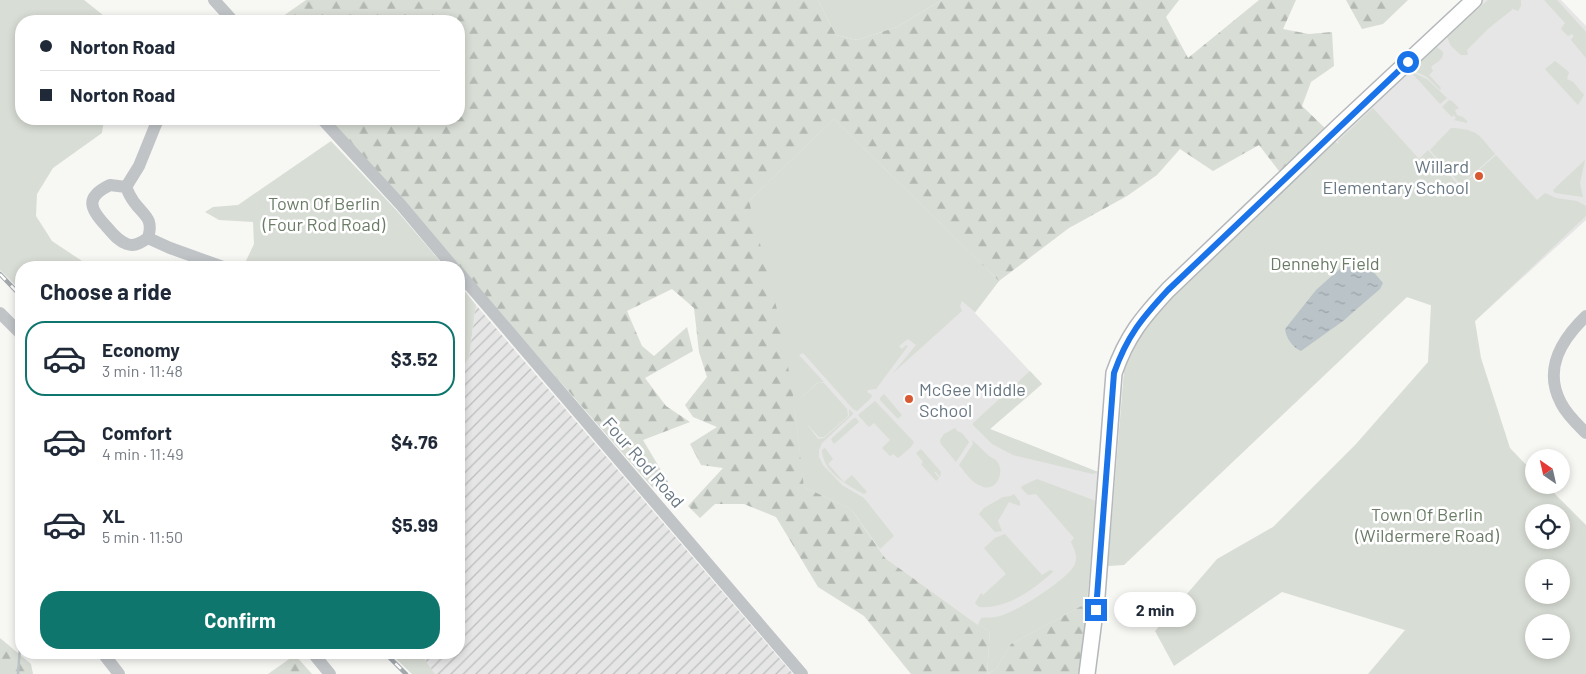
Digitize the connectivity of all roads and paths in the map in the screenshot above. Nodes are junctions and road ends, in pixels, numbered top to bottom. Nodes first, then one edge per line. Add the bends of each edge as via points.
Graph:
1 (214, 0) edge
2 (1474, 0) edge
3 (228, 15) edge
4 (156, 125) edge
5 (328, 125) edge
6 (126, 188) junction
7 (148, 238) junction
8 (206, 261) edge
9 (448, 261) edge
10 (465, 280) edge
11 (0, 313) edge
12 (1586, 316) edge
13 (15, 328) edge
14 (1586, 434) edge
15 (107, 659) edge
16 (318, 659) edge
17 (119, 674) edge
18 (330, 674) edge
19 (802, 674) edge
20 (1087, 674) edge

1 - 3 street
2 - 20 main road via 1144,315 1134,329 1114,373 1097,596
4 - 6 street
5 - 9 street
6 - 7 street via 148,219 151,230
6 - 7 street via 110,185 99,190 93,198 92,208 118,240 137,245
7 - 8 street
10 - 19 street, Four Rod Road
11 - 13 street
12 - 14 street via 1563,341 1554,367 1556,393 1561,404
15 - 17 street
16 - 18 street

